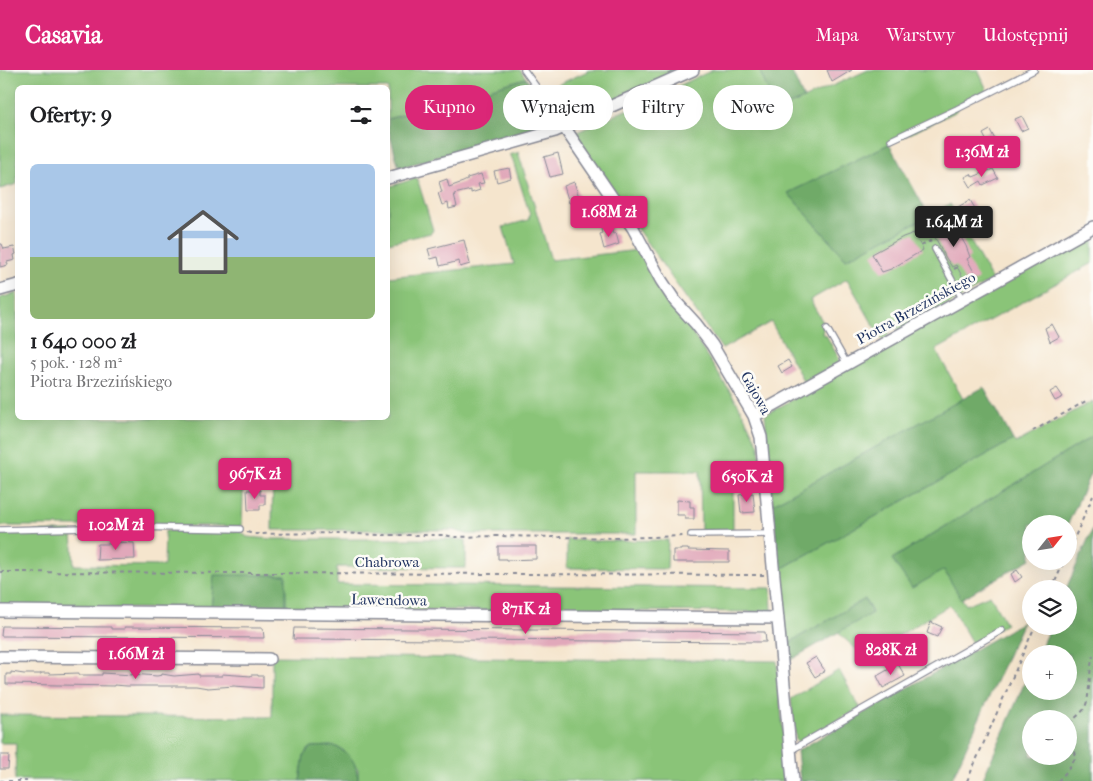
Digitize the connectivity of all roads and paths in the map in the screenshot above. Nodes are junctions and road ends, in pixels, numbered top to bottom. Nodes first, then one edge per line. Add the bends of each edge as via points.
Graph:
1 (524, 70) edge
2 (693, 70) edge
3 (1034, 70) edge
4 (535, 85) edge
5 (613, 106) edge
6 (557, 130) edge
7 (565, 130) edge
8 (891, 140) dead end
9 (390, 177) edge
10 (1093, 227) edge
11 (935, 249) dead end
12 (15, 286) edge
13 (0, 290) edge
14 (963, 300) junction
15 (827, 329) dead end
16 (846, 364) junction
17 (1086, 401) dead end
18 (754, 416) junction
19 (1033, 431) dead end
20 (1093, 496) edge
21 (240, 529) joint
22 (0, 530) edge
23 (1078, 530) edge
24 (770, 534) junction
25 (691, 535) joint
26 (0, 572) edge
27 (774, 575) junction
28 (0, 611) edge
29 (778, 618) junction
30 (1002, 630) dead end
31 (1031, 635) edge
32 (1093, 656) edge
33 (0, 657) edge
34 (269, 660) dead end
35 (791, 750) junction
36 (792, 780) edge
37 (0, 781) edge
38 (27, 781) edge
39 (967, 781) edge
40 (1058, 781) edge

1 - 4 lane
2 - 5 street
3 - 8 lane
6 - 9 street
7 - 18 street, Gajowa via 633,228 675,301 712,345
10 - 14 street, Piotra Brzezińskiego
11 - 14 lane
12 - 13 street
14 - 16 street, Piotra Brzezińskiego
15 - 16 lane
16 - 18 street, Piotra Brzezińskiego
17 - 19 path
18 - 24 street, Gajowa via 761,437
20 - 23 path
21 - 22 lane
21 - 25 path via 253,534 443,535 455,538
24 - 25 lane
24 - 27 street, Gajowa
26 - 27 path, Chabrowa
27 - 29 street, Gajowa
28 - 29 street, Lawendowa
29 - 35 street, Gajowa
30 - 35 lane
31 - 39 path
32 - 40 path via 1087,704 1070,724 1076,757
33 - 34 street
35 - 36 street, Gajowa
37 - 38 path

